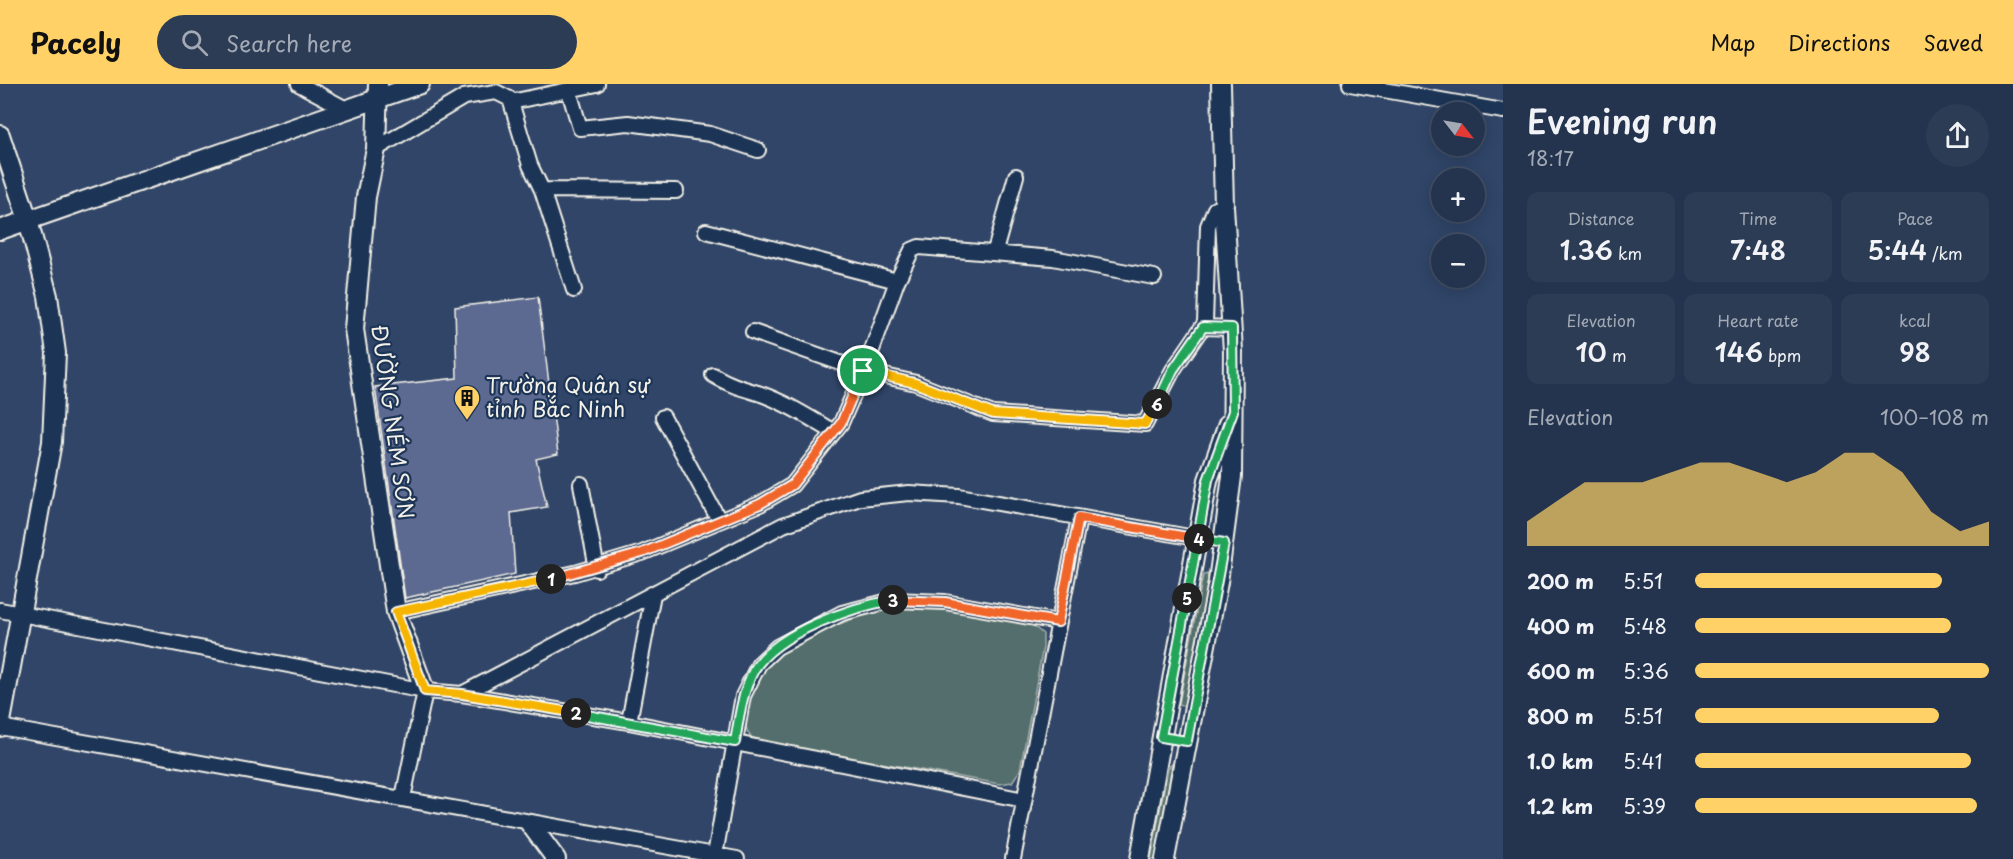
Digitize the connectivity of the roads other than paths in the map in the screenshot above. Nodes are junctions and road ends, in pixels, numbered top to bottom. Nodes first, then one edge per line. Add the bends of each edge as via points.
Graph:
1 (299, 84) edge
2 (420, 84) edge
3 (597, 84) edge
4 (1221, 84) edge
5 (1350, 84) edge
6 (379, 91) edge
7 (569, 91) junction
8 (511, 102) junction
9 (348, 110) junction
10 (1503, 111) edge
11 (0, 135) edge
12 (376, 149) junction
13 (758, 150) dead end
14 (1016, 176) dead end
15 (542, 190) junction
16 (676, 191) dead end
17 (1224, 206) junction
18 (28, 220) junction
19 (0, 230) edge
20 (706, 231) dead end
21 (995, 252) junction
22 (1154, 277) dead end
23 (897, 281) junction
24 (574, 290) dead end
25 (1203, 327) junction
26 (1232, 328) junction
27 (753, 332) dead end
28 (863, 371) junction
29 (713, 375) dead end
30 (1233, 411) junction
31 (663, 417) dead end
32 (834, 432) junction
33 (580, 484) dead end
34 (1079, 518) junction
35 (719, 520) junction
36 (1198, 539) junction
37 (1224, 543) junction
38 (597, 569) dead end
39 (653, 594) junction
40 (0, 610) edge
41 (396, 612) junction
42 (20, 614) junction
43 (1058, 622) junction
44 (425, 691) junction
45 (462, 694) junction
46 (629, 722) junction
47 (0, 727) edge
48 (1161, 737) junction
49 (1187, 741) junction
50 (735, 742) junction
51 (403, 798) junction
52 (1024, 800) junction
53 (531, 824) junction
54 (715, 855) junction
55 (556, 859) edge
56 (737, 859) edge
57 (1013, 859) edge
58 (1140, 859) edge
59 (1165, 859) edge

1 - 9 street
2 - 6 street
3 - 7 street
4 - 17 street
5 - 10 street
6 - 9 street
6 - 12 street, ĐƯỜNG NÉM SƠN
7 - 8 street
7 - 13 street via 580,128 628,123 710,134
8 - 12 street via 506,95 496,92 464,97
8 - 15 street via 530,165
9 - 18 street
11 - 18 street
12 - 41 street, ĐƯỜNG NÉM SƠN via 366,197 354,329
14 - 21 street
15 - 16 street
15 - 24 street
17 - 25 street via 1215,209 1208,226 1207,318
17 - 26 street
18 - 19 street
18 - 42 street via 53,323 56,391 52,442
20 - 23 street
21 - 22 street via 1053,258
21 - 23 street via 919,247 912,250
23 - 28 street
25 - 26 street
25 - 28 street via 1173,370 1145,424 993,414 915,383
26 - 30 street
27 - 28 street
28 - 32 street
29 - 32 street via 739,389 761,394
30 - 36 street via 1208,480
30 - 37 street via 1232,476
31 - 35 street
32 - 35 street via 792,485 760,504
33 - 38 street
34 - 36 street
34 - 39 street via 933,493 879,495 833,506 783,525
34 - 43 street
35 - 41 street via 642,553 575,573
36 - 37 street
36 - 48 street
37 - 49 street
39 - 45 street
39 - 46 street
40 - 42 street
41 - 44 street, ĐƯỜNG NÉM SƠN
42 - 44 street
42 - 47 street
43 - 50 street via 919,599 883,602 842,613 763,658 746,690
43 - 52 street
44 - 45 street
44 - 51 street
45 - 46 street
46 - 50 street
47 - 51 street
48 - 49 street
48 - 58 street
49 - 59 street
50 - 52 street
50 - 54 street
51 - 53 street
52 - 57 street
53 - 54 street
53 - 55 street
54 - 56 street

